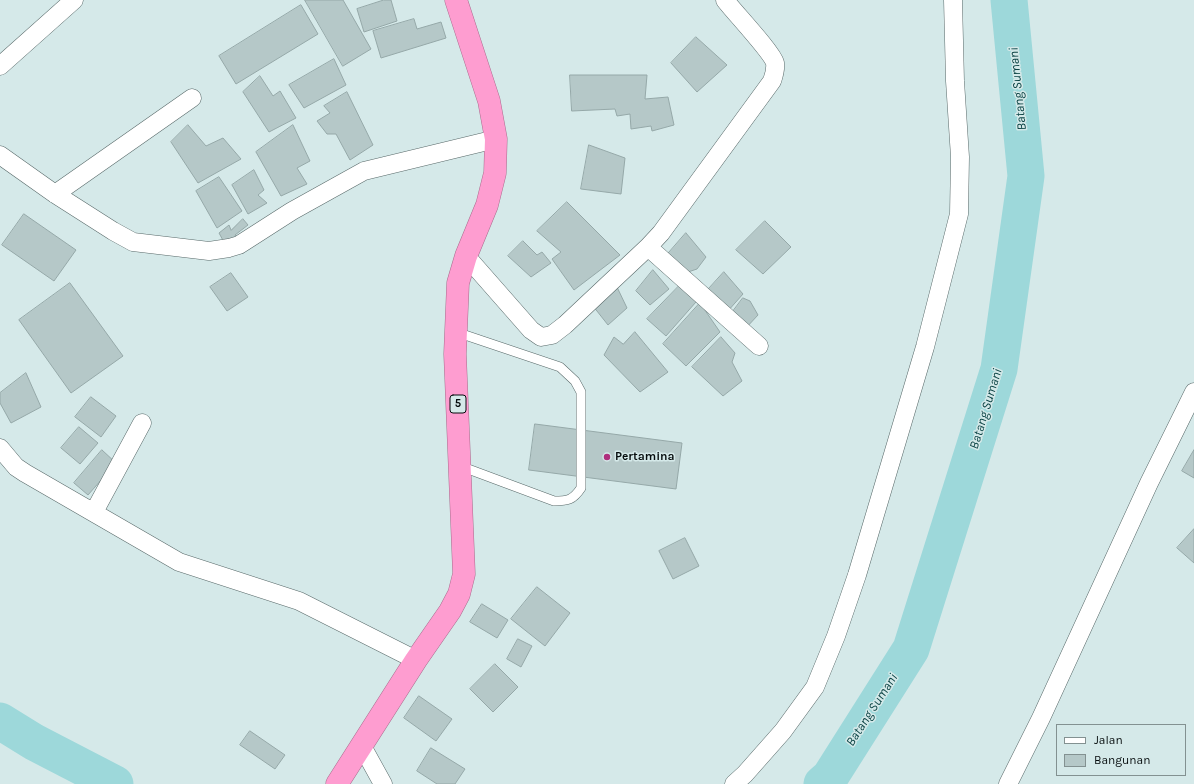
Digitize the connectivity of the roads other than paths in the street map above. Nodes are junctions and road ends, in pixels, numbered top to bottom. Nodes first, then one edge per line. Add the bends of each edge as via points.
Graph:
1 (74, 0) edge
2 (456, 0) edge
3 (725, 0) edge
4 (953, 0) edge
5 (0, 66) edge
6 (192, 98) dead end
7 (496, 139) junction
8 (0, 155) edge
9 (55, 194) junction
10 (648, 247) junction
11 (466, 256) junction
12 (456, 332) junction
13 (759, 346) dead end
14 (1194, 392) edge
15 (142, 423) dead end
16 (0, 448) edge
17 (460, 466) junction
18 (94, 512) junction
19 (416, 660) junction
20 (362, 746) junction
21 (337, 784) edge
22 (383, 784) edge
23 (734, 784) edge
24 (1008, 784) edge

1 - 5 street
2 - 7 highway, 5 via 489,102
3 - 10 street via 769,52 775,62 775,72 767,87 661,233
4 - 23 street via 960,157 959,214 925,347 857,575 815,686 783,731
6 - 9 street
7 - 9 street via 364,171 292,211 239,245 221,249 199,250 132,242
7 - 11 highway, 5 via 495,172 487,205
8 - 9 street
10 - 11 street via 565,325 552,335 541,337 531,330
10 - 13 street
11 - 12 highway, 5 via 458,283
12 - 17 highway, 5
12 - 17 lane via 560,367 575,381 581,392 581,488 575,496 566,501 554,501
14 - 24 street via 1148,483 1041,718
15 - 18 street
16 - 18 street via 16,467
17 - 19 highway, 5 via 464,574 459,594 450,611
18 - 19 street via 179,562 299,601
19 - 20 highway, 5
20 - 21 highway, 5
20 - 22 street

